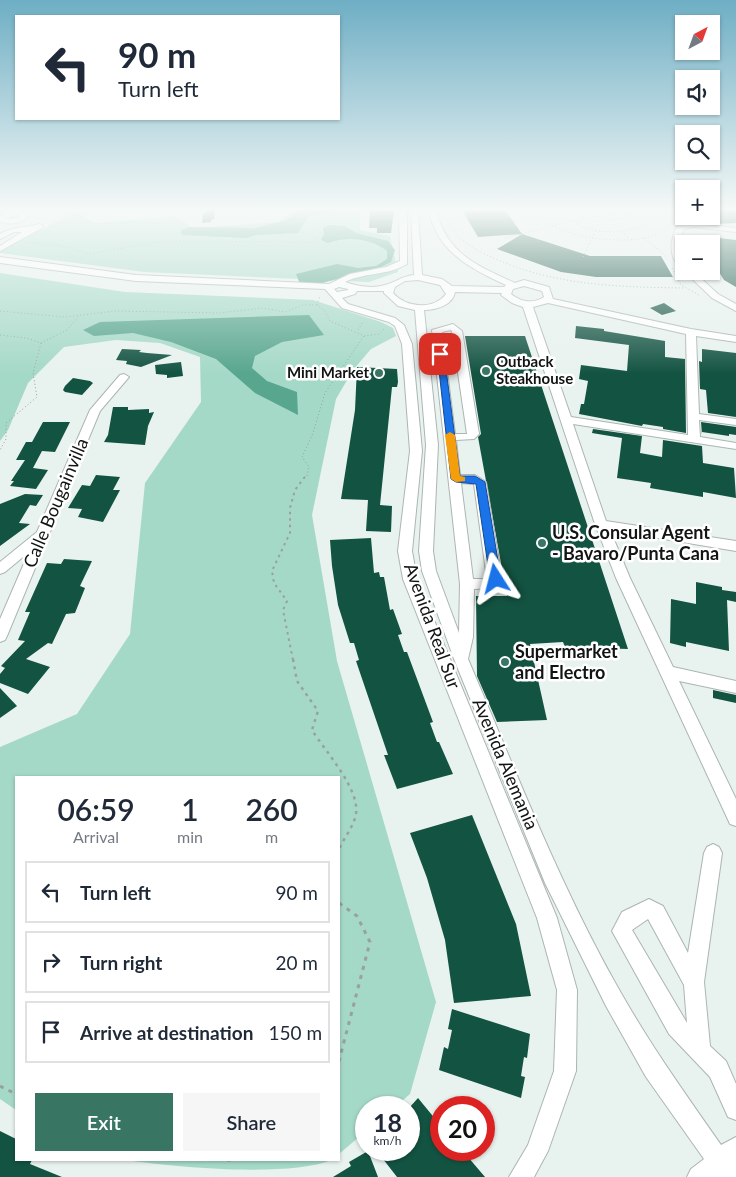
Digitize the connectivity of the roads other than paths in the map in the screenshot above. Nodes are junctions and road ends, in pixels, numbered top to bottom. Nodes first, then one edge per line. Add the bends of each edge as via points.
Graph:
1 (7, 265) edge
2 (37, 265) edge
3 (398, 265) edge
4 (417, 265) edge
5 (475, 265) edge
6 (418, 277) junction
7 (698, 280) edge
8 (341, 290) junction
9 (509, 290) junction
10 (388, 291) junction
11 (451, 292) junction
12 (547, 300) junction
13 (527, 304) junction
14 (419, 307) junction
15 (736, 308) edge
16 (691, 332) junction
17 (736, 339) edge
18 (426, 372) junction
19 (124, 377) dead end
20 (444, 383) junction
21 (693, 416) junction
22 (568, 420) junction
23 (736, 422) edge
24 (450, 438) junction
25 (694, 440) junction
26 (736, 446) edge
27 (456, 479) junction
28 (601, 524) junction
29 (44, 533) junction
30 (736, 546) edge
31 (0, 569) edge
32 (467, 584) junction
33 (0, 636) edge
34 (461, 659) junction
35 (670, 673) junction
36 (736, 687) edge
37 (735, 814) edge
38 (713, 853) dead end
39 (694, 983) junction
40 (700, 1051) junction
41 (736, 1108) edge
42 (728, 1163) edge
43 (522, 1177) edge
44 (699, 1177) edge

1 - 8 street via 134,283
2 - 8 street via 136,278
3 - 8 street via 352,274
4 - 6 street
5 - 9 street
6 - 10 street via 403,279
6 - 11 street via 442,282
7 - 15 street via 715,296
8 - 10 street
8 - 43 street, Avenida Real Sur via 349,308 399,325 407,344 416,451 405,551 410,579 547,918 567,990 565,1071 537,1151
9 - 11 street
9 - 12 street via 524,283 542,287 549,292
9 - 13 street via 514,301
10 - 14 street via 390,298
11 - 14 street via 444,302
12 - 13 street
12 - 16 street
13 - 22 street
14 - 18 street, Avenida Alemania
16 - 17 street
16 - 21 street
18 - 20 street
18 - 34 street, Avenida Alemania via 432,466 426,551
19 - 29 street, Calle Bougainvilla via 95,410
20 - 24 street
20 - 24 street via 437,330 453,327 457,331 473,434
21 - 23 street
21 - 25 street
22 - 25 street
22 - 28 street
24 - 27 street
25 - 26 street
27 - 32 street
27 - 32 street via 480,482 496,579 491,584
28 - 30 street
28 - 35 street via 623,578
29 - 31 street
29 - 33 street, Calle Bougainvilla
32 - 34 street via 466,637
34 - 42 street, Avenida Alemania via 552,877 613,1000 654,1069
35 - 36 street
35 - 37 street
38 - 39 street
39 - 40 street
39 - 40 street via 656,913 649,908 630,918 622,931 676,1027
40 - 41 street via 718,1069
42 - 44 lane

